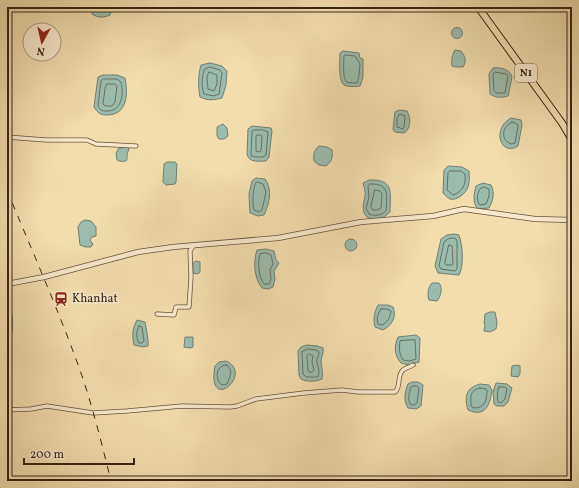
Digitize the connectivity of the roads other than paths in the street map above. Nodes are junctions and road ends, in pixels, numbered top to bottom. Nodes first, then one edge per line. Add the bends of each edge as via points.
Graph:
1 (478, 7) edge
2 (7, 137) edge
3 (572, 140) edge
4 (136, 146) dead end
5 (572, 220) edge
6 (193, 246) junction
7 (7, 284) edge
8 (156, 314) dead end
9 (413, 365) dead end
10 (7, 410) edge

1 - 3 highway, N1
2 - 4 street via 87,140 96,144
5 - 6 street via 535,219 464,209 434,216 361,222 278,238
6 - 7 street via 138,252
6 - 8 street via 190,252 189,307 176,307 174,315
9 - 10 street via 401,373 395,392 342,390 304,393 256,399 230,407 182,406 93,413 47,406

